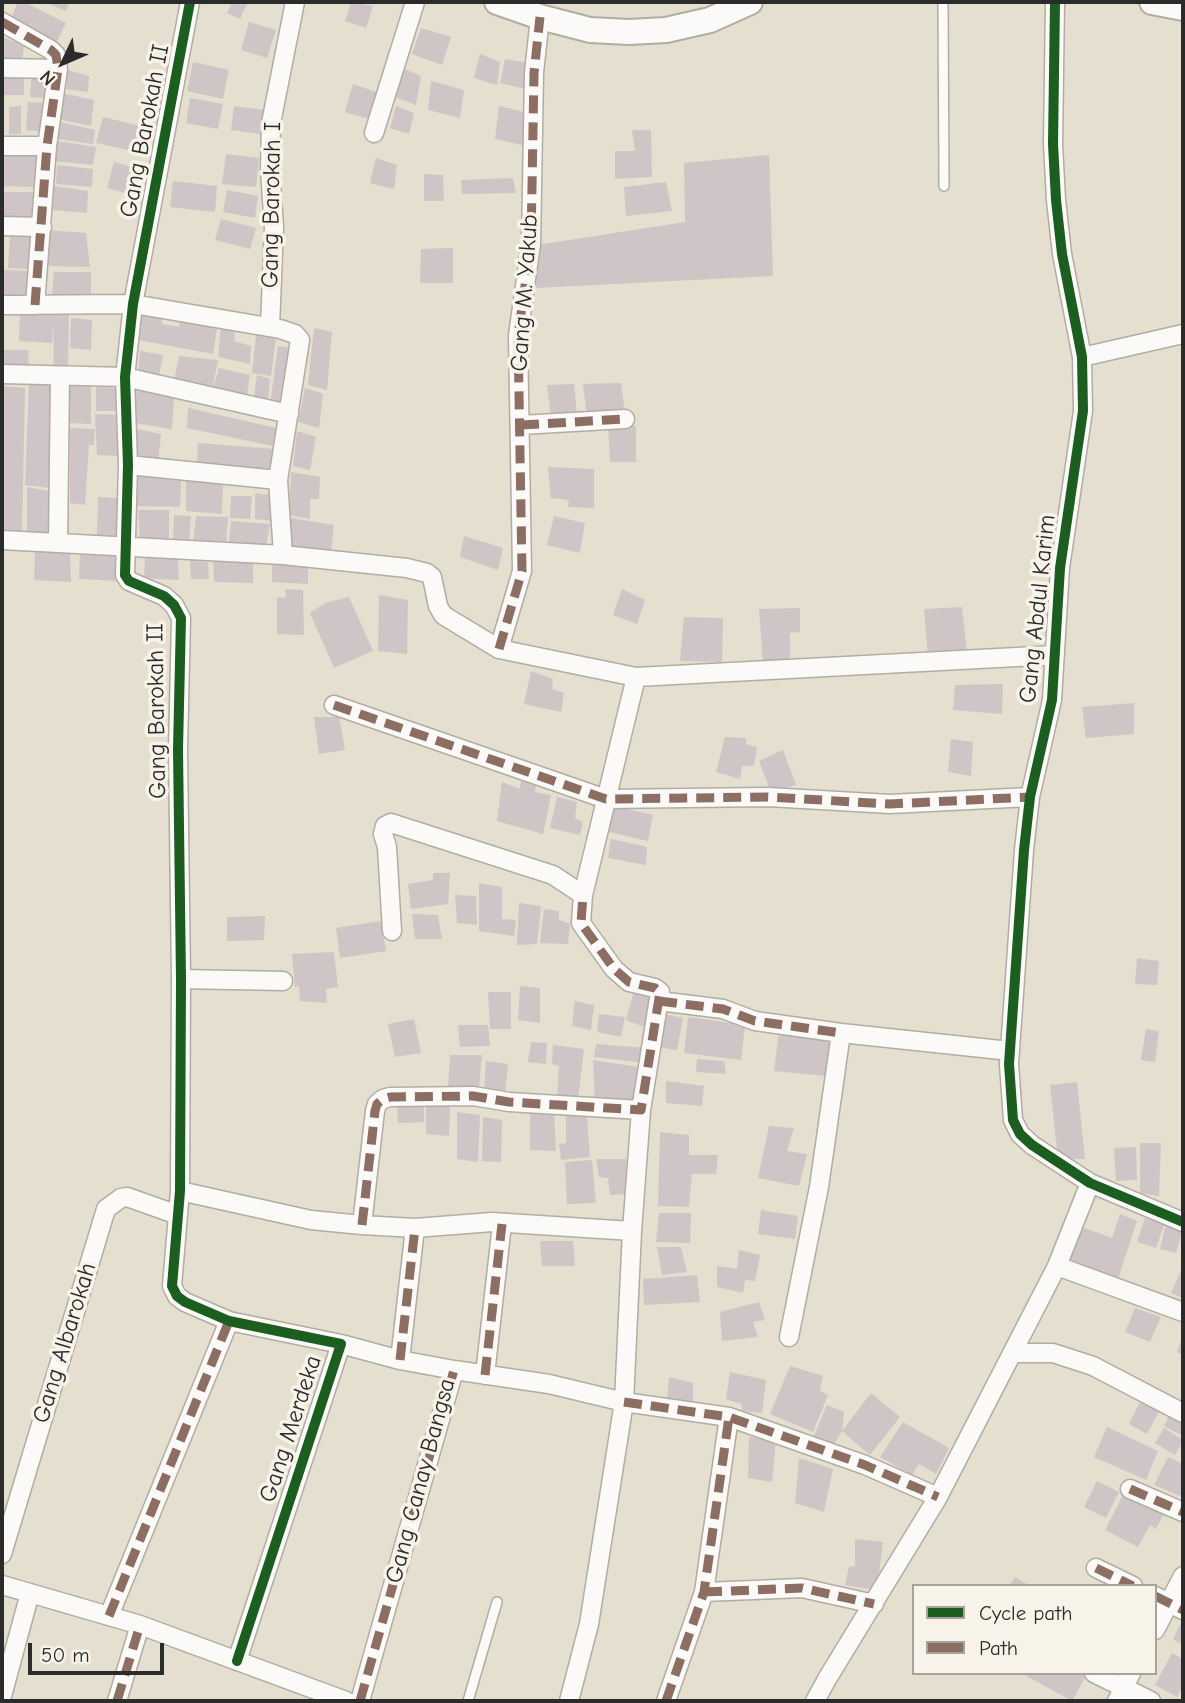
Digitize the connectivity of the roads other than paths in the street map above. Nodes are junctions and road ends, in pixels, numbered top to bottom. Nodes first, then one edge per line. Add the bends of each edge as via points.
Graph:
1 (190, 2) edge
2 (295, 2) edge
3 (415, 2) edge
4 (497, 2) edge
5 (750, 2) edge
6 (943, 2) edge
7 (1055, 2) edge
8 (1152, 2) edge
9 (1183, 8) edge
10 (540, 17) junction
11 (2, 22) edge
12 (2, 68) edge
13 (58, 69) junction
14 (374, 133) dead end
15 (2, 146) edge
16 (47, 146) junction
17 (944, 186) dead end
18 (2, 226) edge
19 (42, 227) junction
20 (2, 304) edge
21 (133, 304) junction
22 (34, 305) junction
23 (270, 327) junction
24 (1183, 334) edge
25 (1082, 357) junction
26 (2, 374) edge
27 (60, 376) junction
28 (125, 377) junction
29 (289, 414) junction
30 (625, 419) dead end
31 (521, 425) junction
32 (128, 465) junction
33 (278, 480) junction
34 (2, 540) edge
35 (58, 543) junction
36 (125, 548) junction
37 (283, 555) junction
38 (499, 649) junction
39 (1055, 655) junction
40 (636, 677) junction
41 (334, 705) dead end
42 (1030, 797) junction
43 (606, 799) junction
44 (583, 895) junction
45 (392, 931) dead end
46 (181, 979) junction
47 (282, 981) dead end
48 (659, 1001) junction
49 (841, 1033) junction
50 (1010, 1051) junction
51 (641, 1110) junction
52 (1090, 1183) junction
53 (180, 1191) junction
54 (178, 1215) junction
55 (1183, 1222) edge
56 (362, 1224) junction
57 (502, 1224) junction
58 (415, 1228) junction
59 (632, 1231) junction
60 (1057, 1266) junction
61 (172, 1286) joint
62 (1183, 1312) edge
63 (229, 1321) junction
64 (789, 1337) dead end
65 (341, 1344) junction
66 (1012, 1353) junction
67 (400, 1360) junction
68 (454, 1370) junction
69 (485, 1375) junction
70 (625, 1402) junction
71 (1183, 1413) edge
72 (729, 1417) junction
73 (1130, 1489) dead end
74 (938, 1497) junction
75 (1183, 1512) edge
76 (2, 1554) edge
77 (1096, 1568) dead end
78 (1183, 1576) edge
79 (1129, 1584) edge
80 (2, 1586) edge
81 (704, 1592) junction
82 (30, 1593) junction
83 (497, 1602) dead end
84 (1169, 1603) edge
85 (874, 1604) junction
86 (109, 1616) junction
87 (140, 1625) junction
88 (1157, 1626) edge
89 (237, 1661) junction
90 (1098, 1675) edge
91 (1124, 1687) edge
92 (2, 1696) edge
93 (117, 1701) edge
94 (346, 1701) edge
95 (360, 1701) edge
96 (468, 1701) edge
97 (569, 1701) edge
98 (666, 1701) edge
99 (815, 1701) edge
100 (1151, 1701) edge

1 - 21 street, Gang Barokah II
2 - 23 street, Gang Barokah I via 271,122 274,227
3 - 14 street
4 - 10 street
5 - 10 street via 710,20 666,30 590,30
6 - 17 lane
7 - 25 street, Gang Abdul Karim via 1056,200
8 - 9 street
10 - 31 street, Gang M. Yakub via 534,73 531,244 518,335
11 - 13 street via 51,50
12 - 13 street
13 - 16 street
15 - 16 street
16 - 19 street
18 - 19 street
19 - 22 street
20 - 22 street
21 - 22 street
21 - 23 street
21 - 28 street, Gang Barokah II
23 - 29 street via 295,334 300,340
24 - 25 street
25 - 39 street, Gang Abdul Karim via 1083,411 1060,568
26 - 27 street
27 - 28 street
27 - 35 street
28 - 29 street
28 - 32 street, Gang Barokah II
29 - 33 street
30 - 31 street
31 - 38 street, Gang M. Yakub via 522,572
32 - 33 street
32 - 36 street, Gang Barokah II
33 - 37 street
34 - 35 street
35 - 36 street
36 - 37 street
36 - 46 street, Gang Barokah II via 129,580 164,596 181,618
37 - 38 street via 427,573 435,583 443,615
38 - 40 street
39 - 40 street
39 - 42 street, Gang Abdul Karim via 1052,701
40 - 43 street
41 - 43 street
42 - 43 street via 890,804 768,797
42 - 50 street, Gang Abdul Karim
43 - 44 street
44 - 45 street via 553,875 391,823 383,834
44 - 48 street via 581,923 614,969 629,982 655,988 660,992
46 - 47 street
46 - 53 street, Gang Barokah II
48 - 49 street
48 - 51 street
49 - 50 street
49 - 64 street via 819,1188
50 - 52 street, Gang Abdul Karim via 1013,1120 1020,1134
51 - 56 street via 473,1096 383,1098 375,1111
51 - 59 street
52 - 55 street, Gang Abdul Karim
52 - 60 street
53 - 54 street, Gang Barokah II
53 - 56 street via 311,1220
54 - 61 street, Gang Barokah II
54 - 76 street, Gang Albarokah via 127,1196 106,1209
56 - 58 street
57 - 58 street
57 - 59 street
57 - 69 street
58 - 67 street
59 - 70 street
60 - 62 street
60 - 66 street
61 - 63 street, Gang Merdeka via 185,1302
63 - 65 street, Gang Merdeka
63 - 86 street
65 - 67 street, Gang Canay Bangsa
65 - 89 street, Gang Merdeka
66 - 71 street via 1053,1353 1093,1366
66 - 74 street
67 - 68 street, Gang Canay Bangsa
68 - 69 street
68 - 95 street, Gang Canay Bangsa
69 - 70 street
70 - 72 street
70 - 97 street via 589,1624
72 - 74 street via 865,1465
72 - 81 street
73 - 75 street
74 - 85 street
77 - 79 street
78 - 84 street
80 - 82 street
81 - 85 street via 802,1588
81 - 98 street
82 - 86 street
82 - 92 street
83 - 96 lane
84 - 88 street
85 - 99 street
86 - 87 street
87 - 89 street
87 - 93 street
89 - 94 street
90 - 91 street
91 - 100 street

